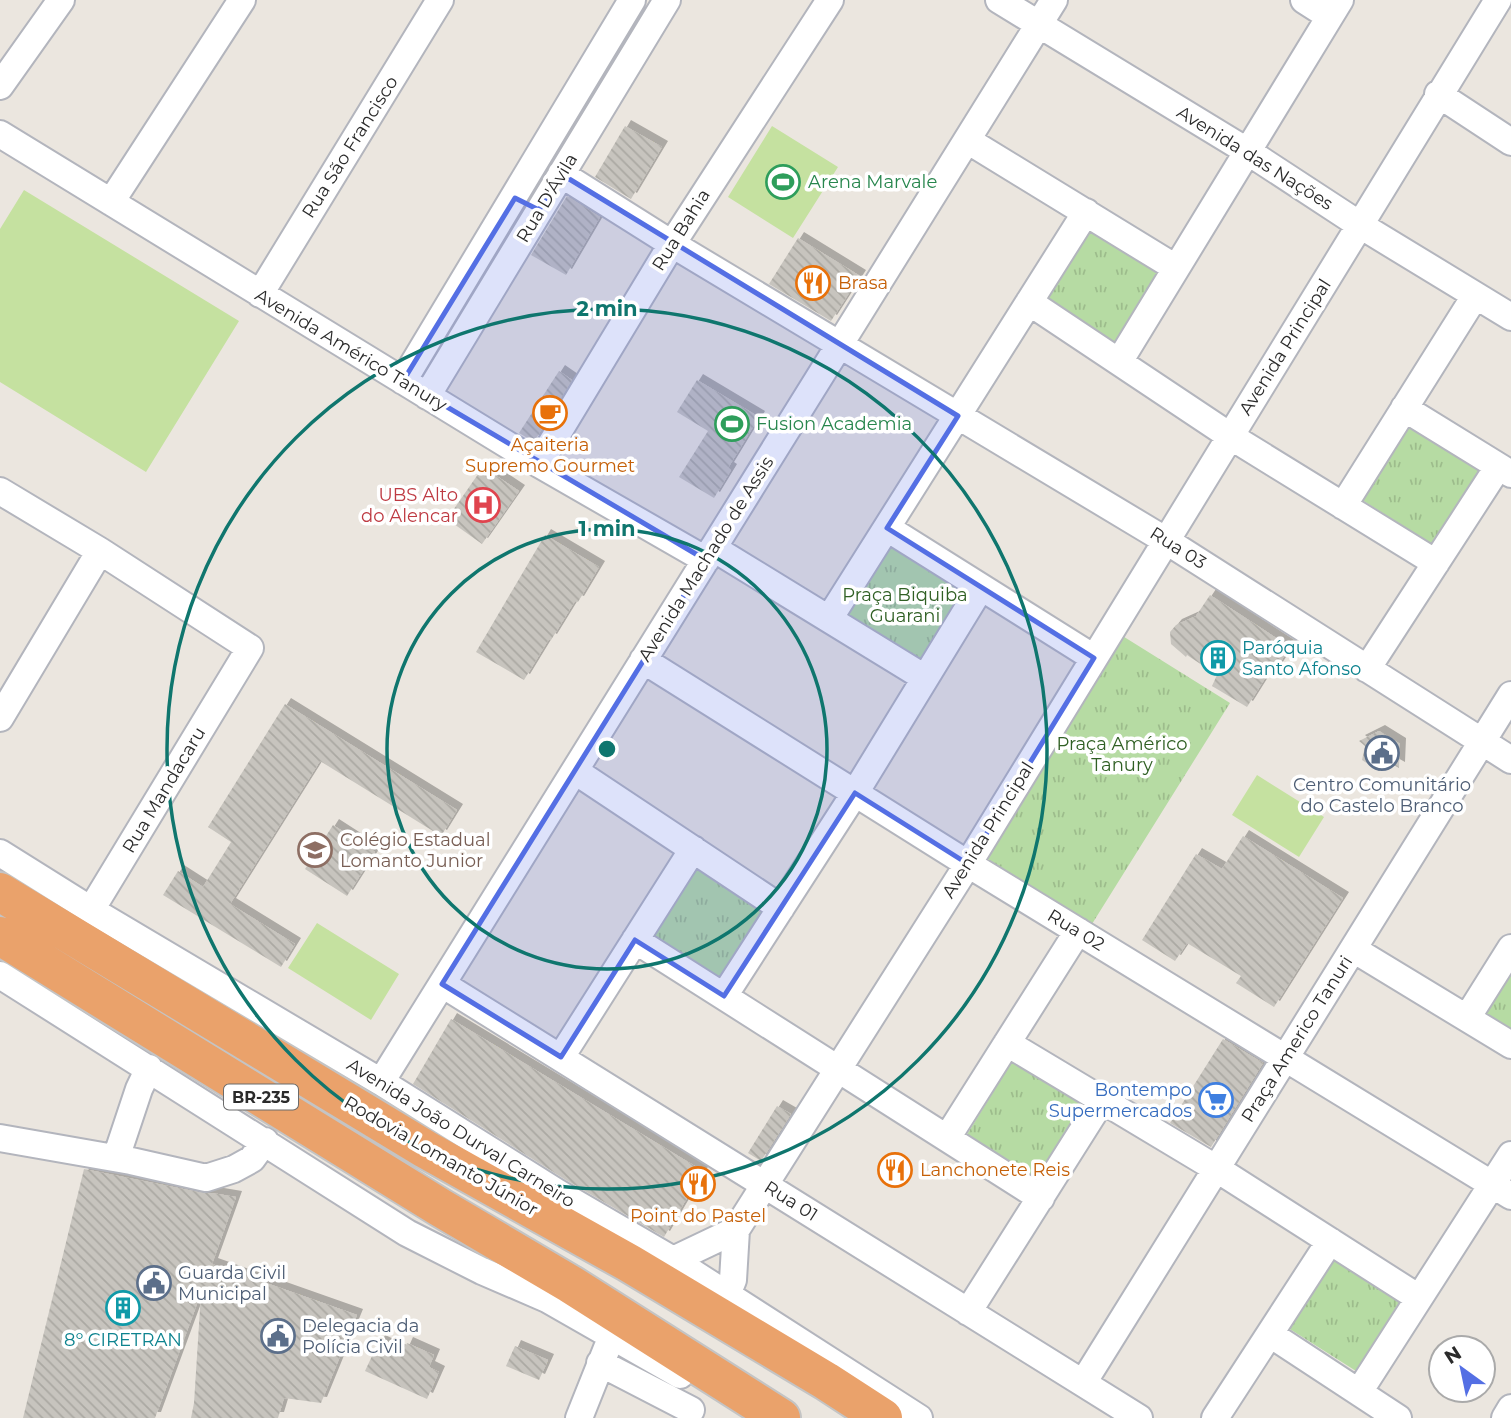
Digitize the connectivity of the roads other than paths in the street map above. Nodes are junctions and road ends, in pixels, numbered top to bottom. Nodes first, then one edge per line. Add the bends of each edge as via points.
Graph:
1 (61, 0) edge
2 (242, 0) edge
3 (440, 0) edge
4 (632, 0) edge
5 (667, 0) edge
6 (830, 0) edge
7 (999, 0) edge
8 (1054, 0) edge
9 (1304, 0) edge
10 (1498, 0) edge
11 (1335, 8) edge
12 (1039, 24) junction
13 (0, 86) edge
14 (1438, 94) junction
15 (0, 134) edge
16 (967, 140) junction
17 (1511, 142) edge
18 (1247, 151) junction
19 (561, 174) junction
20 (515, 198) junction
21 (111, 202) junction
22 (539, 210) junction
23 (1086, 212) junction
24 (1360, 225) junction
25 (672, 244) junction
26 (1176, 268) junction
27 (260, 294) junction
28 (1475, 296) junction
29 (1029, 302) junction
30 (1511, 317) edge
31 (839, 345) junction
32 (1119, 362) junction
33 (403, 381) junction
34 (427, 396) junction
35 (1404, 408) junction
36 (958, 416) junction
37 (1230, 436) junction
38 (539, 464) junction
39 (1505, 471) edge
40 (0, 491) edge
41 (1343, 506) junction
42 (887, 528) junction
43 (1166, 540) junction
44 (100, 551) junction
45 (709, 554) junction
46 (1436, 563) junction
47 (981, 587) junction
48 (829, 619) junction
49 (1094, 658) junction
50 (643, 660) junction
51 (1367, 669) junction
52 (925, 678) junction
53 (1511, 695) edge
54 (0, 718) edge
55 (1482, 742) junction
56 (1511, 760) edge
57 (575, 771) junction
58 (855, 793) junction
59 (693, 849) junction
60 (0, 853) edge
61 (968, 864) junction
62 (0, 892) edge
63 (781, 908) junction
64 (91, 910) junction
65 (1078, 931) junction
66 (0, 936) edge
67 (635, 940) junction
68 (1511, 948) edge
69 (1353, 949) junction
70 (0, 975) edge
71 (442, 984) junction
72 (724, 996) junction
73 (1467, 1018) junction
74 (1007, 1043) junction
75 (1511, 1045) edge
76 (561, 1057) junction
77 (1286, 1057) junction
78 (149, 1068) junction
79 (839, 1068) junction
80 (381, 1083) junction
81 (1102, 1100) junction
82 (0, 1138) edge
83 (947, 1138) junction
84 (265, 1141) junction
85 (1511, 1156) edge
86 (116, 1158) junction
87 (1217, 1169) junction
88 (470, 1176) junction
89 (764, 1184) junction
90 (1502, 1191) edge
91 (558, 1193) junction
92 (1041, 1198) junction
93 (736, 1230) junction
94 (1330, 1241) junction
95 (673, 1260) junction
96 (727, 1295) junction
97 (1419, 1298) junction
98 (968, 1312) junction
99 (1270, 1334) junction
100 (611, 1335) junction
101 (600, 1363) junction
102 (1083, 1383) junction
103 (1359, 1392) junction
104 (692, 1405) edge
105 (1511, 1408) edge
106 (767, 1410) edge
107 (579, 1418) edge
108 (883, 1418) edge
109 (919, 1418) edge
110 (1139, 1418) edge
111 (1215, 1418) edge
112 (1398, 1418) edge
113 (1505, 1418) edge

1 - 13 street
2 - 21 street
3 - 27 street, Rua São Francisco
4 - 20 street, Rua D'Ávila
5 - 19 street, Rua D'Ávila
6 - 25 street, Rua Bahia
7 - 12 street, Avenida das Nações
8 - 12 street, Avenida Machado de Assis
9 - 11 street
10 - 14 street, Avenida Principal
11 - 18 street
12 - 16 street, Avenida Machado de Assis
12 - 18 street, Avenida das Nações
14 - 17 street
14 - 24 street, Avenida Principal
15 - 21 street, Avenida Américo Tanury
16 - 23 street
16 - 31 street, Avenida Machado de Assis
18 - 24 street, Avenida das Nações
18 - 26 street
19 - 22 street, Rua D'Ávila
19 - 25 street, Rua 03
20 - 22 street
20 - 33 street, Rua D'Ávila
21 - 27 street, Avenida Américo Tanury
22 - 34 street, Rua D'Ávila
23 - 26 street
23 - 29 street
24 - 28 street, Avenida das Nações
24 - 37 street, Avenida Principal
25 - 31 street, Rua 03
25 - 38 street, Rua Bahia
26 - 32 street
27 - 33 street, Avenida Américo Tanury
28 - 30 street, Avenida das Nações
28 - 35 street
29 - 32 street
29 - 36 street
31 - 36 street, Rua 03
31 - 45 street, Avenida Machado de Assis
32 - 37 street
33 - 34 street, Avenida Américo Tanury
34 - 38 street, Avenida Américo Tanury
35 - 39 street
35 - 41 street
36 - 42 street
36 - 43 street, Rua 03
37 - 41 street
37 - 43 street, Avenida Principal
38 - 45 street, Avenida Américo Tanury
39 - 46 street
40 - 44 street
41 - 46 street
42 - 47 street
42 - 48 street
43 - 49 street, Avenida Principal
43 - 51 street, Rua 03
44 - 54 street
44 - 64 street, Rua Mandacaru via 250,648
45 - 48 street, Avenida Américo Tanury
45 - 50 street, Avenida Machado de Assis
46 - 51 street
47 - 49 street
47 - 52 street
48 - 52 street, Avenida Américo Tanury
49 - 61 street, Avenida Principal
50 - 57 street, Avenida Machado de Assis
50 - 58 street, Rua 02
51 - 55 street, Rua 03
52 - 58 street
53 - 55 street, Praça Americo Tanuri
55 - 56 street, Rua 03
55 - 69 street, Praça Americo Tanuri
57 - 59 street
57 - 71 street, Avenida Machado de Assis
58 - 61 street, Rua 02
58 - 63 street
59 - 63 street
59 - 67 street
60 - 64 street, Avenida João Durval Carneiro
61 - 65 street, Rua 02
61 - 79 street, Avenida Principal
62 - 88 highway, Rodovia Lomanto Júnior / BR-235
63 - 72 street
64 - 80 street, Avenida João Durval Carneiro
65 - 74 street
65 - 77 street, Rua 02
66 - 106 highway, BR-235 via 655,1336
67 - 72 street
67 - 76 street
68 - 73 street
69 - 73 street
69 - 77 street, Praça Americo Tanuri
70 - 78 street
71 - 76 street, Rua 01
71 - 80 street, Avenida Machado de Assis
72 - 79 street
73 - 75 street
74 - 81 street
74 - 83 street
76 - 89 street, Rua 01
77 - 87 street, Praça Americo Tanuri
77 - 90 street, Rua 02
78 - 84 street
78 - 86 street
79 - 83 street
79 - 89 street, Avenida Principal
80 - 91 street, Avenida João Durval Carneiro
81 - 87 street
81 - 92 street
82 - 86 street
83 - 92 street
84 - 86 street via 252,1159 206,1178
84 - 100 street via 407,1233 547,1299
85 - 90 street
87 - 94 street
87 - 102 street, Praça Americo Tanuri
88 - 91 highway
88 - 108 highway, Rodovia Lomanto Júnior / BR-235 via 629,1263
89 - 93 street, Avenida Principal
89 - 98 street, Rua 01
90 - 97 street
91 - 95 street, Avenida João Durval Carneiro
92 - 98 street
93 - 95 street
93 - 96 street via 733,1280
94 - 97 street
94 - 99 street
95 - 96 street, Avenida João Durval Carneiro
96 - 109 street, Avenida João Durval Carneiro
97 - 103 street
98 - 102 street, Rua 01
99 - 103 street
99 - 111 street
100 - 101 street
100 - 104 street
101 - 104 street
101 - 107 street
102 - 110 street, Rua 01
103 - 112 street
104 - 106 street
105 - 113 street

